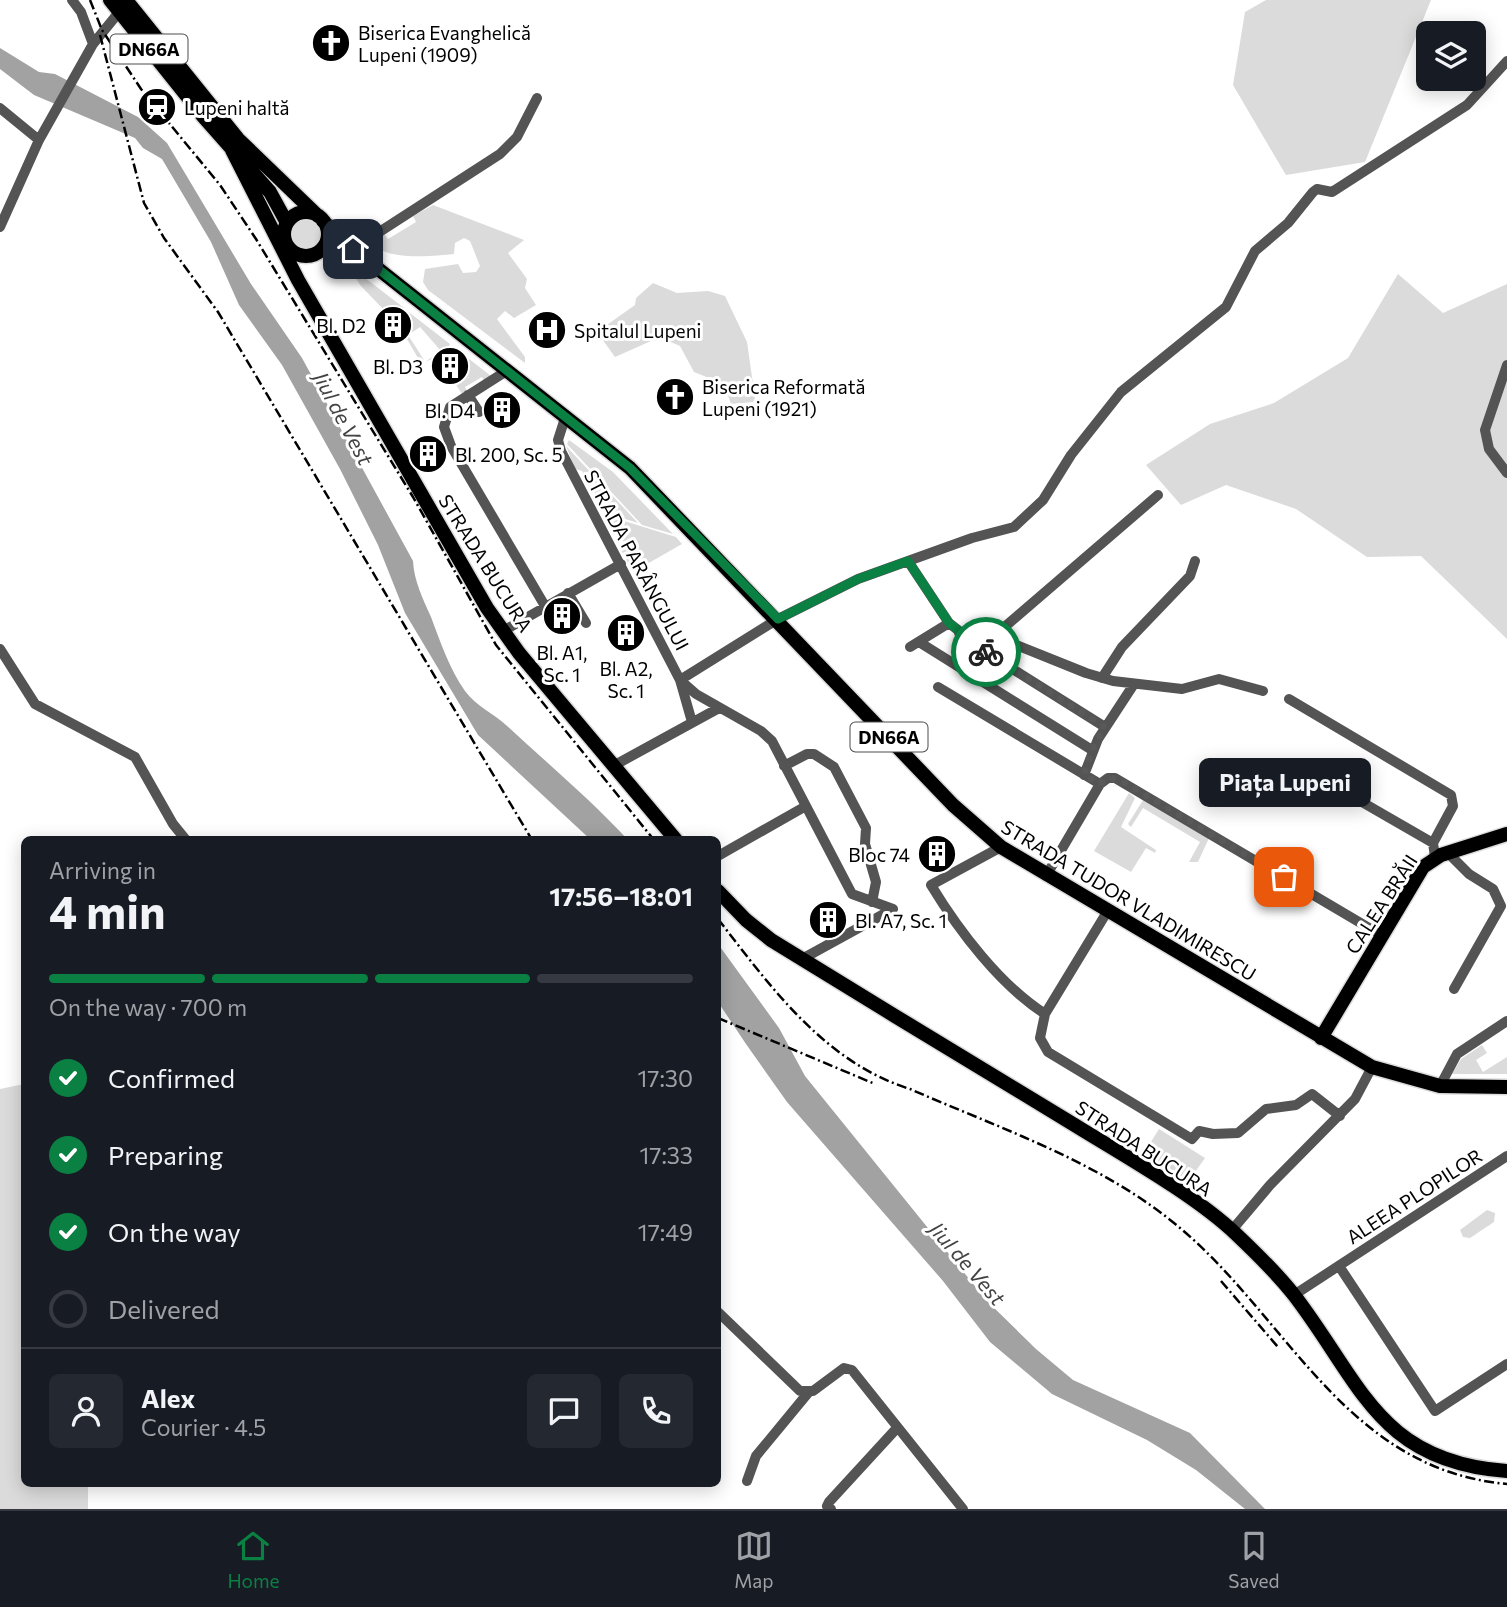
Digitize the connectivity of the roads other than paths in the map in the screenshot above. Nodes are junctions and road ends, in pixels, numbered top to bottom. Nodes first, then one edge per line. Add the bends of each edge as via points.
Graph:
1 (72, 0) edge
2 (110, 0) edge
3 (125, 3) edge
4 (93, 44) junction
5 (1507, 61) edge
6 (537, 98) dead end
7 (0, 108) edge
8 (39, 141) junction
9 (232, 150) junction
10 (320, 218) junction
11 (287, 223) junction
12 (0, 227) edge
13 (290, 249) junction
14 (353, 249) junction
15 (316, 252) junction
16 (298, 280) junction
17 (1507, 365) edge
18 (508, 370) junction
19 (468, 394) junction
20 (479, 412) dead end
21 (566, 415) junction
22 (1507, 473) edge
23 (1157, 495) dead end
24 (908, 561) junction
25 (1195, 561) dead end
26 (621, 564) junction
27 (568, 593) junction
28 (545, 606) junction
29 (778, 619) junction
30 (586, 623) dead end
31 (949, 623) junction
32 (503, 631) junction
33 (958, 633) junction
34 (993, 636) junction
35 (0, 649) edge
36 (1102, 678) junction
37 (680, 680) junction
38 (1134, 684) junction
39 (938, 687) dead end
40 (1263, 691) dead end
41 (1289, 699) dead end
42 (719, 708) junction
43 (692, 722) junction
44 (1105, 727) junction
45 (1092, 750) junction
46 (615, 765) junction
47 (784, 765) junction
48 (1084, 775) junction
49 (1315, 775) dead end
50 (1102, 782) junction
51 (806, 807) junction
52 (1507, 834) edge
53 (184, 836) edge
54 (673, 836) edge
55 (1001, 848) junction
56 (1439, 851) junction
57 (721, 854) edge
58 (1046, 876) junction
59 (721, 894) edge
60 (872, 902) junction
61 (1107, 912) junction
62 (1381, 935) junction
63 (802, 959) junction
64 (1454, 989) dead end
65 (1045, 1014) junction
66 (1507, 1021) edge
67 (1321, 1038) junction
68 (1372, 1067) junction
69 (1440, 1086) junction
70 (1507, 1087) edge
71 (1340, 1116) junction
72 (1507, 1156) edge
73 (1232, 1230) junction
74 (1339, 1266) junction
75 (1294, 1295) junction
76 (721, 1315) edge
77 (1507, 1364) edge
78 (808, 1393) junction
79 (897, 1428) junction
80 (1507, 1471) edge
81 (747, 1481) dead end
82 (831, 1509) edge
83 (963, 1509) edge

1 - 4 street
2 - 3 main road, DN66A
3 - 4 street
3 - 9 main road, DN66A
3 - 10 main road, DN66A via 238,139
4 - 8 street
5 - 24 street, STRADA PARÂNGULUI via 1454,114 1332,192 1313,192 1288,223 1255,251 1226,307 1121,391 1026,519 1014,527
6 - 14 street via 517,137 500,155
7 - 8 street
8 - 12 street
9 - 11 main road, DN66A via 270,192
9 - 16 main road
10 - 11 main road via 304,212
10 - 14 main road, STRADA TUDOR VLADIMIRESCU / DN66A
10 - 15 main road via 328,234
11 - 13 main road via 284,236
13 - 15 main road via 303,256
13 - 16 main road
14 - 15 main road
14 - 18 main road, STRADA TUDOR VLADIMIRESCU / DN66A
15 - 16 main road via 302,262
16 - 32 main road, STRADA BUCURA
17 - 22 street via 1485,430 1489,449
18 - 19 street
18 - 21 main road, STRADA TUDOR VLADIMIRESCU / DN66A
19 - 20 street
19 - 28 street via 447,410 447,437
21 - 26 street, STRADA PARÂNGULUI via 558,439 561,451
21 - 29 main road, STRADA TUDOR VLADIMIRESCU / DN66A via 651,487
23 - 34 street
24 - 29 street, STRADA PARÂNGULUI via 858,579
24 - 31 street
25 - 36 street via 1190,576 1122,646
26 - 27 street
26 - 37 street, STRADA PARÂNGULUI
27 - 28 street
27 - 30 street
28 - 32 street
29 - 37 street, STRADA PARÂNGULUI
29 - 55 main road, STRADA TUDOR VLADIMIRESCU / DN66A via 953,805
31 - 33 street
31 - 45 street via 915,645
32 - 46 main road, STRADA BUCURA
33 - 34 street via 979,639
33 - 44 street
34 - 36 street
35 - 53 street via 35,704 135,757
36 - 38 street
37 - 42 street, STRADA PARÂNGULUI
37 - 43 street, STRADA PARÂNGULUI
38 - 40 street via 1192,689 1219,679
38 - 44 street
39 - 48 street
41 - 56 street via 1451,795 1453,806
42 - 43 street
42 - 47 street, STRADA PARÂNGULUI via 766,735
43 - 46 street
44 - 45 street
45 - 48 street
46 - 54 main road, STRADA BUCURA
47 - 51 street, STRADA PARÂNGULUI
47 - 60 street via 814,754 834,767 866,828 865,844 876,882
48 - 50 street
49 - 56 street
50 - 58 street
50 - 62 street via 1120,780
51 - 57 street
51 - 60 street, STRADA PARÂNGULUI via 852,894
52 - 56 main road, CALEA BRĂII
55 - 58 main road, STRADA TUDOR VLADIMIRESCU / DN66A
55 - 65 street via 931,885 971,944 1015,994
56 - 62 main road, CALEA BRĂII via 1423,867
56 - 64 street via 1493,889 1501,906
58 - 61 main road, STRADA TUDOR VLADIMIRESCU / DN66A
59 - 63 main road, STRADA BUCURA via 755,929
60 - 63 street, STRADA PARÂNGULUI via 893,909
61 - 65 street
61 - 67 main road, STRADA TUDOR VLADIMIRESCU / DN66A
62 - 67 main road, CALEA BRĂII
63 - 73 main road, STRADA BUCURA via 1104,1143
65 - 71 street via 1040,1038 1048,1052 1192,1139 1199,1131 1238,1133 1266,1109 1296,1105 1312,1094
66 - 69 street via 1457,1054
67 - 68 main road, STRADA TUDOR VLADIMIRESCU / DN66A
68 - 69 main road, STRADA TUDOR VLADIMIRESCU / DN66A
68 - 71 street
69 - 70 main road, STRADA TUDOR VLADIMIRESCU / DN66A
71 - 73 street
72 - 74 street, ALEEA PLOPILOR
73 - 75 main road, STRADA BUCURA
74 - 75 street, ALEEA PLOPILOR
74 - 77 street, ALEEA PLOPILOR via 1435,1411
75 - 80 main road, STRADA BUCURA via 1351,1383 1384,1420 1424,1450 1446,1460
76 - 78 street via 792,1386
78 - 79 street via 849,1369
78 - 81 street via 756,1456
79 - 82 street via 829,1502
79 - 83 street

